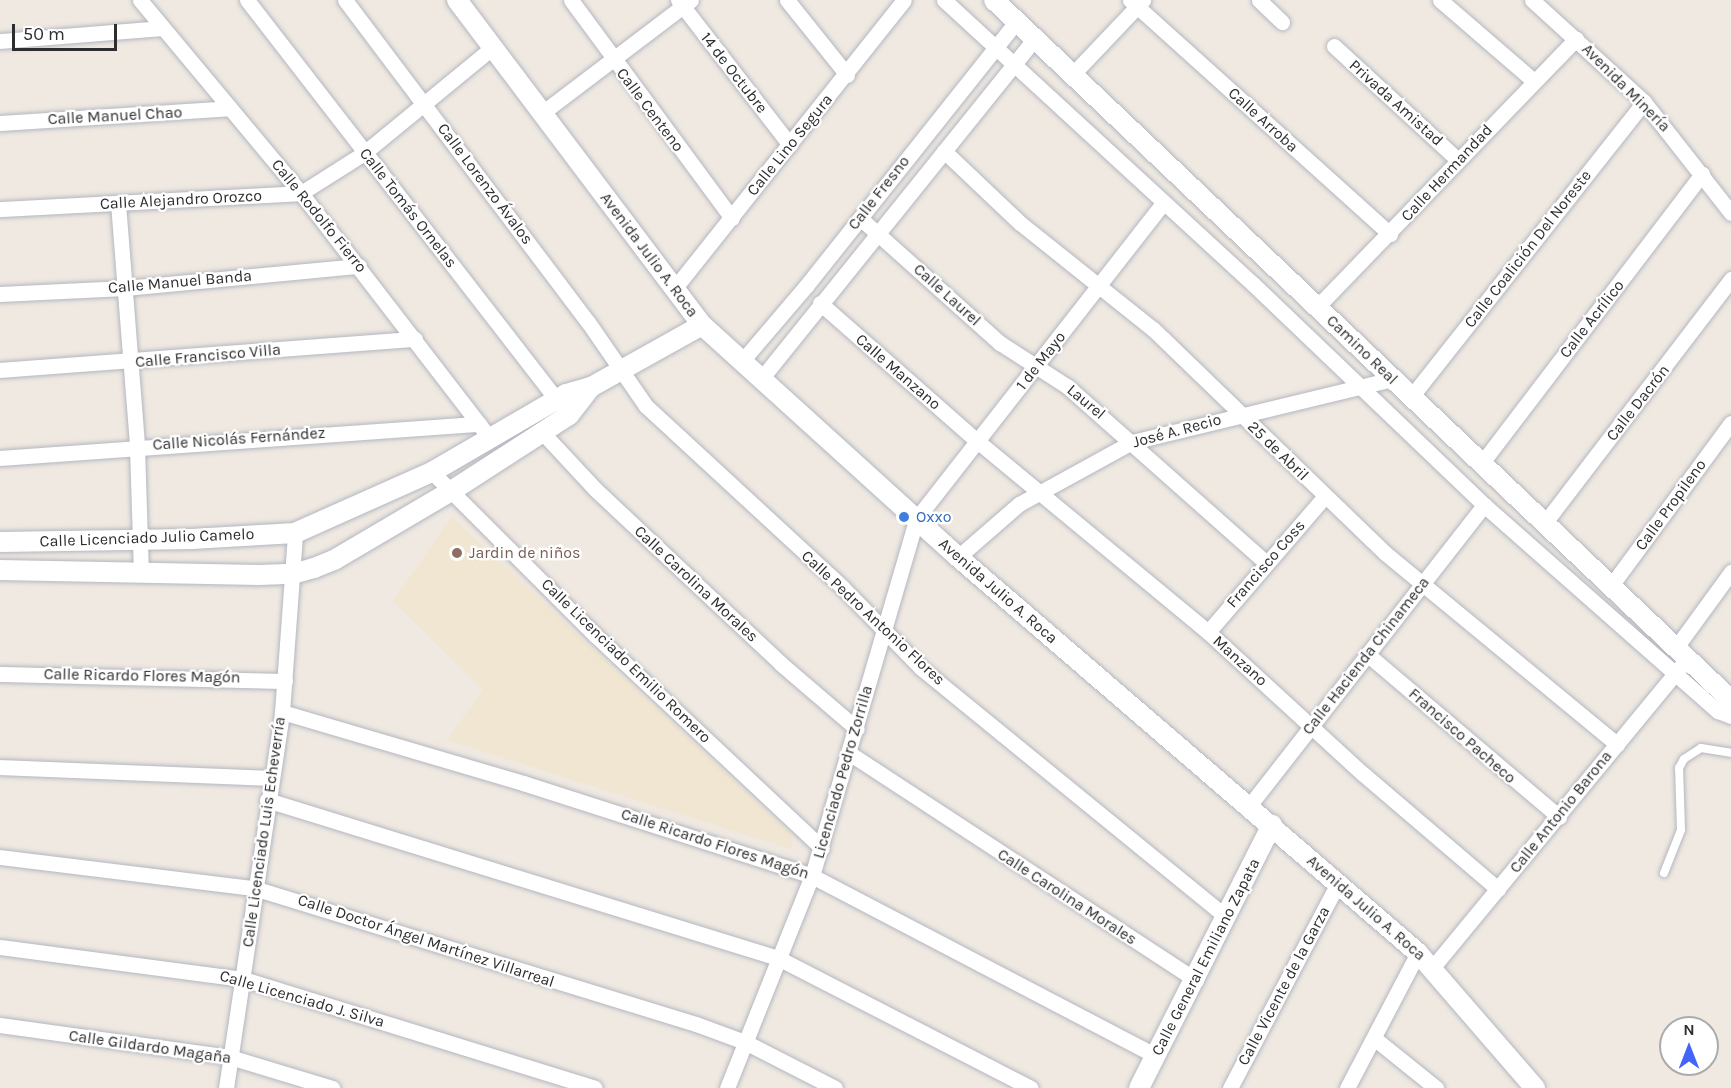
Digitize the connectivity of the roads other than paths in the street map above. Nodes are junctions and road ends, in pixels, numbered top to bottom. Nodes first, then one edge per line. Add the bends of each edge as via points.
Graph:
1 (140, 0) edge
2 (247, 0) edge
3 (345, 0) edge
4 (457, 0) edge
5 (571, 0) edge
6 (787, 0) edge
7 (904, 0) edge
8 (944, 0) edge
9 (994, 0) edge
10 (1259, 0) edge
11 (1440, 0) edge
12 (1532, 0) edge
13 (684, 2) edge
14 (1137, 2) edge
15 (1016, 22) junction
16 (1282, 22) dead end
17 (161, 28) junction
18 (1576, 39) junction
19 (0, 40) edge
20 (1034, 40) junction
21 (1334, 46) dead end
22 (493, 47) junction
23 (994, 49) junction
24 (613, 60) junction
25 (1014, 67) junction
26 (847, 75) junction
27 (1071, 76) junction
28 (1534, 81) junction
29 (1644, 102) junction
30 (425, 103) junction
31 (230, 108) junction
32 (542, 113) junction
33 (0, 123) edge
34 (790, 146) junction
35 (944, 151) junction
36 (364, 153) junction
37 (1458, 160) junction
38 (1702, 174) junction
39 (301, 193) junction
40 (118, 202) junction
41 (1163, 203) junction
42 (0, 209) edge
43 (1731, 213) edge
44 (732, 218) junction
45 (860, 218) junction
46 (878, 233) junction
47 (1390, 234) junction
48 (359, 266) junction
49 (1731, 279) edge
50 (1099, 285) junction
51 (125, 288) junction
52 (674, 289) junction
53 (0, 294) edge
54 (820, 303) junction
55 (1317, 307) junction
56 (702, 325) junction
57 (415, 339) junction
58 (742, 361) junction
59 (129, 363) junction
60 (1038, 366) junction
61 (0, 370) edge
62 (621, 371) junction
63 (761, 379) junction
64 (1392, 379) junction
65 (591, 387) junction
66 (1359, 388) junction
67 (1411, 396) junction
68 (555, 400) junction
69 (569, 415) junction
70 (1240, 415) junction
71 (1731, 423) edge
72 (484, 431) junction
73 (542, 432) junction
74 (976, 440) junction
75 (1132, 442) junction
76 (137, 447) junction
77 (0, 458) edge
78 (1481, 464) junction
79 (432, 472) junction
80 (453, 490) junction
81 (1039, 493) junction
82 (1325, 496) junction
83 (1484, 505) junction
84 (917, 518) junction
85 (1543, 525) junction
86 (295, 533) junction
87 (141, 539) junction
88 (0, 542) edge
89 (958, 557) junction
90 (1266, 563) junction
91 (0, 570) edge
92 (141, 572) junction
93 (1731, 572) edge
94 (293, 574) junction
95 (1422, 584) junction
96 (1610, 587) junction
97 (884, 632) junction
98 (1208, 632) junction
99 (1367, 654) junction
100 (1681, 659) junction
101 (0, 674) edge
102 (285, 681) junction
103 (1731, 700) edge
104 (282, 712) junction
105 (1731, 716) edge
106 (1311, 726) junction
107 (857, 729) junction
108 (1617, 744) junction
109 (849, 753) junction
110 (1731, 753) edge
111 (0, 767) edge
112 (271, 778) junction
113 (267, 800) junction
114 (1249, 806) junction
115 (1559, 817) junction
116 (1272, 825) junction
117 (822, 848) junction
118 (0, 857) edge
119 (1664, 873) dead end
120 (812, 876) junction
121 (1338, 883) junction
122 (254, 888) junction
123 (1498, 889) junction
124 (1226, 917) junction
125 (0, 947) edge
126 (1418, 953) junction
127 (778, 958) junction
128 (1433, 967) junction
129 (243, 979) junction
130 (1196, 980) junction
131 (0, 1025) edge
132 (1374, 1038) junction
133 (745, 1042) junction
134 (1156, 1056) junction
135 (231, 1057) junction
136 (226, 1088) edge
137 (332, 1088) edge
138 (595, 1088) edge
139 (727, 1088) edge
140 (835, 1088) edge
141 (1031, 1088) edge
142 (1139, 1088) edge
143 (1230, 1088) edge
144 (1347, 1088) edge
145 (1436, 1088) edge
146 (1535, 1088) edge

1 - 17 street, Calle Rodolfo Fierro
2 - 36 street, Calle Tomás Ornelas
3 - 30 street, Calle Lorenzo Ávalos
4 - 22 street, Avenida Julio A. Roca
5 - 24 street, Calle Centeno
6 - 26 street
7 - 26 street, Calle Lino Segura
8 - 23 street, Camino Real
9 - 15 street, Camino Real
10 - 16 street
11 - 28 street
12 - 18 street, Avenida Minería
13 - 24 street
13 - 34 street, 14 de Octubre
14 - 27 street
14 - 47 street, Calle Arroba
15 - 20 street, Camino Real
15 - 23 street, Calle Fresno
17 - 19 street
17 - 31 street, Calle Rodolfo Fierro
18 - 28 street, Calle Hermandad
18 - 29 street, Avenida Minería
20 - 25 street, Calle Fresno
20 - 27 street, Camino Real
21 - 37 street, Privada Amistad
22 - 30 street, Calle Alejandro Orozco
22 - 32 street, Avenida Julio A. Roca
23 - 25 street, Camino Real
23 - 45 street, Calle Fresno
24 - 32 street
24 - 44 street, Calle Centeno
25 - 35 street, Calle Fresno
25 - 41 street, Camino Real
26 - 34 street, Calle Lino Segura
27 - 55 street, Camino Real
28 - 37 street, Calle Hermandad
29 - 38 street, Avenida Minería
29 - 67 street, Calle Coalición Del Noreste
30 - 36 street, Calle Alejandro Orozco
30 - 62 street, Calle Lorenzo Ávalos
31 - 33 street, Calle Manuel Chao
31 - 39 street, Calle Rodolfo Fierro
32 - 52 street, Avenida Julio A. Roca
34 - 44 street, Calle Lino Segura
35 - 46 street, Calle Fresno
35 - 50 street, 25 de Abril via 1028,230
36 - 39 street, Calle Alejandro Orozco
36 - 68 street, Calle Tomás Ornelas
37 - 47 street, Calle Hermandad
38 - 43 street, Avenida Minería
38 - 78 street, Calle Acrílico
39 - 40 street, Calle Alejandro Orozco
39 - 48 street, Calle Rodolfo Fierro
40 - 42 street, Calle Alejandro Orozco
40 - 51 street
41 - 50 street, 1 de Mayo
41 - 66 street, Camino Real
44 - 52 street, Calle Lino Segura
45 - 46 street, Calle Laurel
45 - 58 street, Calle Fresno
46 - 54 street, Calle Fresno
46 - 60 street, Calle Laurel via 1000,343
47 - 55 street, Calle Hermandad
48 - 51 street, Calle Manuel Banda
48 - 57 street, Calle Rodolfo Fierro
49 - 85 street, Calle Dacrón
50 - 60 street, 1 de Mayo
50 - 70 street, 25 de Abril via 1153,329
51 - 53 street, Calle Manuel Banda
51 - 59 street
52 - 56 street, Avenida Julio A. Roca
54 - 63 street, Calle Fresno
54 - 74 street, Calle Manzano
55 - 64 street, Camino Real
56 - 58 street, Avenida Julio A. Roca
56 - 62 street
57 - 59 street, Calle Francisco Villa
57 - 72 street, Calle Rodolfo Fierro
58 - 63 street, Avenida Julio A. Roca
59 - 61 street, Calle Francisco Villa
59 - 76 street
60 - 74 street, 1 de Mayo
60 - 75 street, Laurel
62 - 65 street
62 - 97 street, Calle Pedro Antonio Flores via 646,405 842,587
63 - 84 street, Avenida Julio A. Roca
64 - 66 street, José A. Recio
64 - 67 street, Camino Real
65 - 68 street
65 - 69 street
66 - 70 street, José A. Recio
66 - 83 street, Camino Real
67 - 78 street, Camino Real
68 - 69 street, Calle Tomás Ornelas
68 - 72 street
69 - 73 street
70 - 75 street, José A. Recio
70 - 82 street, 25 de Abril
71 - 96 street, Calle Propileno
72 - 76 street, Calle Nicolás Fernández
72 - 79 street
73 - 80 street
73 - 107 street, Calle Carolina Morales via 595,489 780,663
74 - 81 street, Manzano
74 - 84 street, 1 de Mayo
75 - 81 street, José A. Recio
75 - 90 street, Laurel
76 - 77 street, Calle Nicolás Fernández
76 - 87 street
78 - 85 street, Camino Real
79 - 80 street, Calle Licenciado Emilio Romero
79 - 86 street
80 - 94 street via 334,560
80 - 117 street, Calle Licenciado Emilio Romero via 596,635
81 - 89 street, José A. Recio via 1001,518
81 - 98 street, Manzano
82 - 90 street, Francisco Coss
82 - 95 street, 25 de Abril
83 - 95 street, Calle Hacienda Chinameca
83 - 100 street, Camino Real
84 - 89 street, Avenida Julio A. Roca
84 - 97 street, Licenciado Pedro Zorrilla
85 - 96 street, Camino Real
86 - 87 street, Calle Licenciado Julio Camelo
86 - 94 street, Calle Licenciado Luis Echeverría
87 - 88 street, Calle Licenciado Julio Camelo
87 - 92 street
89 - 114 street, Avenida Julio A. Roca
90 - 98 street, Francisco Coss
91 - 92 street, Calle Licenciado Julio Camelo
92 - 94 street, Calle Licenciado Julio Camelo
93 - 100 street, Calle Antonio Barona
94 - 102 street, Calle Licenciado Luis Echeverría
95 - 99 street, Calle Hacienda Chinameca
95 - 108 street, 25 de Abril
96 - 100 street, Camino Real
97 - 107 street, Licenciado Pedro Zorrilla
97 - 124 street, Calle Pedro Antonio Flores via 921,668
98 - 106 street, Manzano
99 - 106 street, Calle Hacienda Chinameca
99 - 115 street, Francisco Pacheco
100 - 103 street, Camino Real
100 - 105 street via 1718,711
100 - 108 street, Calle Antonio Barona
101 - 102 street, Calle Ricardo Flores Magón
102 - 104 street, Calle Licenciado Luis Echeverría
104 - 112 street, Calle Licenciado Luis Echeverría
104 - 120 street, Calle Ricardo Flores Magón via 535,786
106 - 114 street, Calle Hacienda Chinameca
106 - 123 street, Manzano
107 - 109 street, Licenciado Pedro Zorrilla
108 - 115 street, Calle Antonio Barona
109 - 117 street, Licenciado Pedro Zorrilla
109 - 130 street, Calle Carolina Morales
110 - 119 lane via 1701,748 1684,759 1679,776 1681,830
111 - 112 street
112 - 113 street, Calle Licenciado Luis Echeverría
113 - 122 street, Calle Licenciado Luis Echeverría
113 - 127 street
114 - 116 street, Avenida Julio A. Roca
115 - 123 street, Calle Antonio Barona
116 - 121 street, Avenida Julio A. Roca
116 - 124 street, Calle General Emiliano Zapata
117 - 120 street, Licenciado Pedro Zorrilla
118 - 122 street, Calle Doctor Ángel Martínez Villarreal
120 - 127 street, Licenciado Pedro Zorrilla
120 - 134 street, Calle Ricardo Flores Magón
121 - 126 street, Avenida Julio A. Roca
121 - 143 street, Calle Vicente de la Garza
122 - 129 street, Calle Licenciado Luis Echeverría
122 - 133 street, Calle Doctor Ángel Martínez Villarreal
123 - 128 street, Calle Antonio Barona
124 - 130 street, Calle General Emiliano Zapata
125 - 129 street, Calle Licenciado J. Silva
126 - 128 street, Avenida Julio A. Roca
126 - 132 street
127 - 133 street, Licenciado Pedro Zorrilla
127 - 141 street
128 - 146 street, Avenida Julio A. Roca
129 - 135 street, Calle Licenciado Luis Echeverría
129 - 138 street, Calle Licenciado J. Silva
130 - 134 street, Calle General Emiliano Zapata
131 - 135 street, Calle Gildardo Magaña
132 - 144 street
132 - 145 street
133 - 139 street, Licenciado Pedro Zorrilla
133 - 140 street, Calle Doctor Ángel Martínez Villarreal
134 - 142 street, Calle General Emiliano Zapata
135 - 136 street, Calle Licenciado Luis Echeverría
135 - 137 street, Calle Gildardo Magaña

